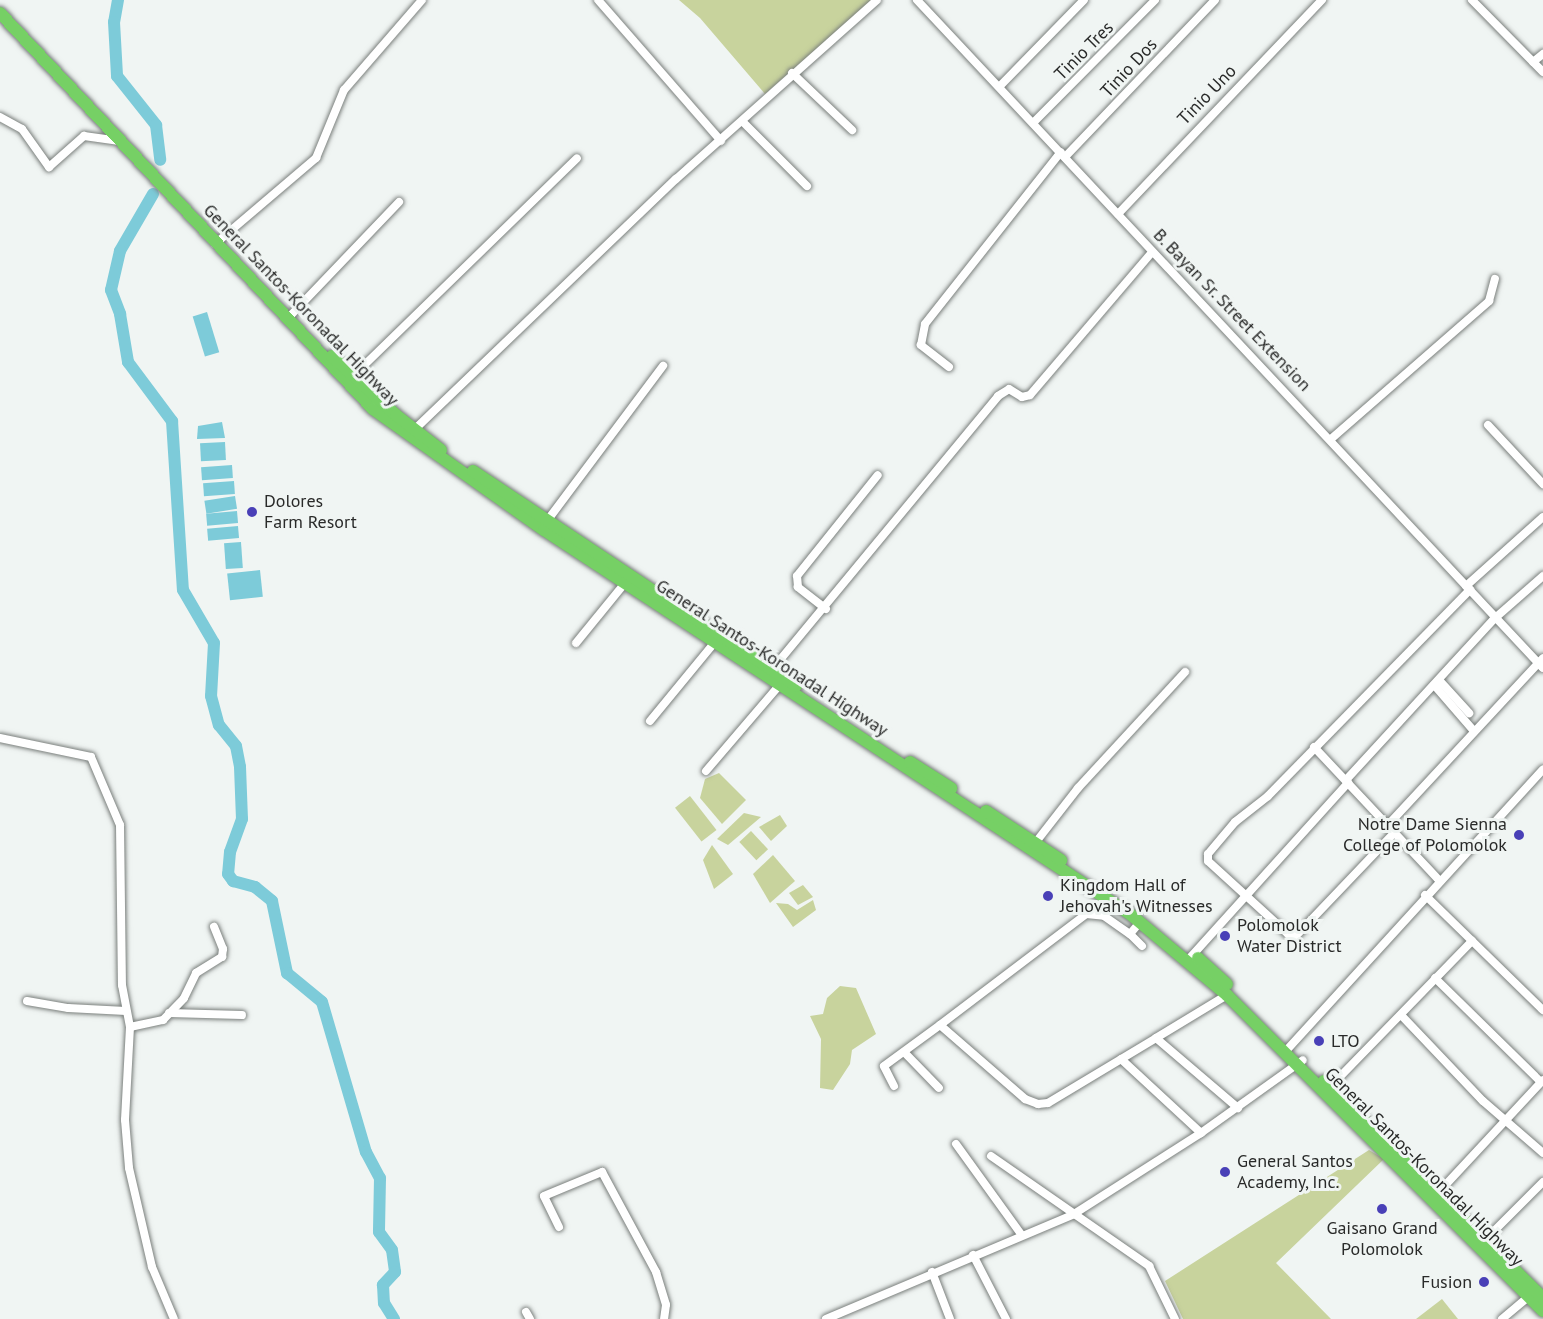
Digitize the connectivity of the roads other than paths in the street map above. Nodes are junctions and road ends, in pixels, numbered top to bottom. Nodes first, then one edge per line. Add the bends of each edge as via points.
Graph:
1 (422, 0) edge
2 (598, 0) edge
3 (877, 0) edge
4 (917, 0) edge
5 (1084, 0) edge
6 (1155, 0) edge
7 (1215, 0) edge
8 (1322, 0) edge
9 (1472, 0) edge
10 (0, 5) edge
11 (0, 13) edge
12 (1543, 54) edge
13 (1533, 62) junction
14 (1543, 72) edge
15 (792, 73) junction
16 (1000, 86) junction
17 (0, 117) edge
18 (742, 121) junction
19 (1034, 123) junction
20 (852, 130) dead end
21 (120, 141) junction
22 (721, 141) junction
23 (1063, 155) junction
24 (577, 158) dead end
25 (807, 186) dead end
26 (399, 202) dead end
27 (1118, 214) junction
28 (217, 241) junction
29 (1152, 252) junction
30 (1495, 279) dead end
31 (292, 314) junction
32 (663, 366) dead end
33 (949, 367) dead end
34 (350, 380) junction
35 (1488, 424) dead end
36 (414, 430) junction
37 (1331, 439) junction
38 (450, 460) junction
39 (878, 475) dead end
40 (1543, 484) edge
41 (1543, 517) edge
42 (548, 521) junction
43 (1543, 576) edge
44 (625, 583) junction
45 (1468, 588) junction
46 (826, 609) junction
47 (1495, 618) junction
48 (715, 642) junction
49 (576, 644) dead end
50 (1541, 663) edge
51 (1185, 672) dead end
52 (770, 674) junction
53 (783, 682) junction
54 (1437, 683) junction
55 (1469, 713) dead end
56 (650, 721) dead end
57 (1474, 730) junction
58 (0, 738) edge
59 (1314, 747) junction
60 (1543, 769) edge
61 (706, 771) dead end
62 (1347, 782) junction
63 (1387, 826) junction
64 (1394, 833) junction
65 (1036, 842) junction
66 (1439, 880) junction
67 (1425, 895) junction
68 (1245, 897) junction
69 (1140, 922) junction
70 (214, 927) dead end
71 (1130, 934) junction
72 (1472, 941) junction
73 (1142, 946) dead end
74 (1190, 957) junction
75 (1435, 978) junction
76 (1227, 995) junction
77 (27, 1000) dead end
78 (1543, 1010) edge
79 (126, 1011) junction
80 (169, 1013) junction
81 (242, 1015) dead end
82 (1401, 1015) junction
83 (940, 1025) junction
84 (130, 1027) junction
85 (1156, 1038) junction
86 (1286, 1049) junction
87 (904, 1052) junction
88 (1121, 1059) junction
89 (1300, 1063) junction
90 (1542, 1081) edge
91 (894, 1086) dead end
92 (1330, 1087) junction
93 (939, 1088) dead end
94 (1238, 1108) junction
95 (1504, 1119) junction
96 (1201, 1133) junction
97 (956, 1143) dead end
98 (1543, 1153) edge
99 (991, 1156) dead end
100 (1543, 1182) edge
101 (1438, 1193) junction
102 (1074, 1214) junction
103 (559, 1227) dead end
104 (1021, 1234) junction
105 (1485, 1240) junction
106 (973, 1255) junction
107 (933, 1272) junction
108 (1536, 1295) edge
109 (1543, 1311) edge
110 (174, 1319) edge
111 (664, 1319) edge
112 (826, 1319) edge
113 (950, 1319) edge
114 (1006, 1319) edge
115 (1175, 1319) edge
116 (1502, 1319) edge

1 - 28 street via 344,90 316,158
2 - 22 street
3 - 15 street
4 - 16 street, B. Bayan Sr. Street Extension
5 - 16 street
6 - 19 street, Tinio Tres
7 - 23 street, Tinio Dos
8 - 27 street, Tinio Uno
9 - 13 street
10 - 28 highway, General Santos-Koronadal Highway
11 - 21 highway, General Santos-Koronadal Highway
12 - 13 street
13 - 14 street
15 - 18 street
15 - 20 street
16 - 19 street, B. Bayan Sr. Street Extension
17 - 21 street via 22,129 49,167 84,136
18 - 22 street
18 - 25 street
19 - 23 street, B. Bayan Sr. Street Extension
21 - 28 highway, General Santos-Koronadal Highway
22 - 36 street via 676,179
23 - 27 street, B. Bayan Sr. Street Extension
23 - 33 street, Tinio Dos via 925,324 921,345
24 - 34 street
26 - 31 street
27 - 29 street, B. Bayan Sr. Street Extension
28 - 31 highway, General Santos-Koronadal Highway
28 - 34 highway, General Santos-Koronadal Highway
29 - 37 street, B. Bayan Sr. Street Extension
29 - 46 street via 1030,395 1022,397 1009,389 998,396
30 - 37 street via 1489,301
31 - 34 highway, General Santos-Koronadal Highway
32 - 42 street
34 - 36 highway, General Santos-Koronadal Highway
34 - 38 highway, General Santos-Koronadal Highway via 382,416
35 - 40 street
36 - 38 highway, General Santos-Koronadal Highway
37 - 45 street, B. Bayan Sr. Street Extension
38 - 42 highway, General Santos-Koronadal Highway
38 - 44 highway, General Santos-Koronadal Highway
39 - 46 street via 797,576 798,587
41 - 45 street
42 - 52 highway, General Santos-Koronadal Highway
43 - 47 street
44 - 48 highway, General Santos-Koronadal Highway
44 - 49 street
45 - 47 street, B. Bayan Sr. Street Extension
45 - 59 street
46 - 52 street
47 - 50 street, B. Bayan Sr. Street Extension
47 - 54 street
48 - 52 highway, General Santos-Koronadal Highway
48 - 56 street
50 - 57 street
51 - 65 street via 1078,788
52 - 53 highway, General Santos-Koronadal Highway
53 - 61 street
53 - 65 highway, General Santos-Koronadal Highway
53 - 69 highway, General Santos-Koronadal Highway
54 - 55 street
54 - 57 street
54 - 62 street
57 - 63 street
58 - 79 street via 82,753 97,765 120,831 122,985
59 - 62 street
59 - 68 street via 1268,796 1235,822 1208,854 1209,865
60 - 66 street
62 - 63 street
62 - 68 street
63 - 64 street
64 - 66 street
64 - 68 street via 1296,936
65 - 74 highway, General Santos-Koronadal Highway
66 - 67 street
67 - 72 street
67 - 86 street
68 - 74 street
69 - 71 street
69 - 74 highway, General Santos-Koronadal Highway
70 - 80 street via 223,949 222,957 196,973 184,998
71 - 73 street
71 - 83 street via 1104,916 1086,914
72 - 75 street
72 - 78 street
74 - 76 highway, General Santos-Koronadal Highway
74 - 86 highway, General Santos-Koronadal Highway
75 - 82 street
75 - 90 street
76 - 85 street
76 - 86 highway, General Santos-Koronadal Highway
77 - 79 street via 68,1008
79 - 84 street
80 - 81 street
80 - 84 street via 163,1020
82 - 92 street
82 - 95 street
83 - 87 street
83 - 88 street via 1015,1091 1038,1104 1048,1103
84 - 110 street via 125,1120 129,1168 152,1267
85 - 88 street
85 - 94 street
86 - 89 highway, General Santos-Koronadal Highway
87 - 91 street via 883,1068
87 - 93 street
88 - 96 street
89 - 92 highway, General Santos-Koronadal Highway
89 - 94 street
89 - 108 highway, General Santos-Koronadal Highway
90 - 95 street
92 - 101 highway, General Santos-Koronadal Highway
94 - 96 street
95 - 98 street
95 - 101 street
96 - 102 street
97 - 104 street
99 - 102 street
100 - 105 street
101 - 105 highway, General Santos-Koronadal Highway
102 - 104 street
102 - 115 street via 1149,1266
103 - 111 street via 544,1196 602,1172 656,1272 666,1305
104 - 106 street
105 - 108 highway, General Santos-Koronadal Highway
106 - 107 street
106 - 114 street
107 - 112 street
107 - 113 street
108 - 109 highway, General Santos-Koronadal Highway
108 - 116 street

